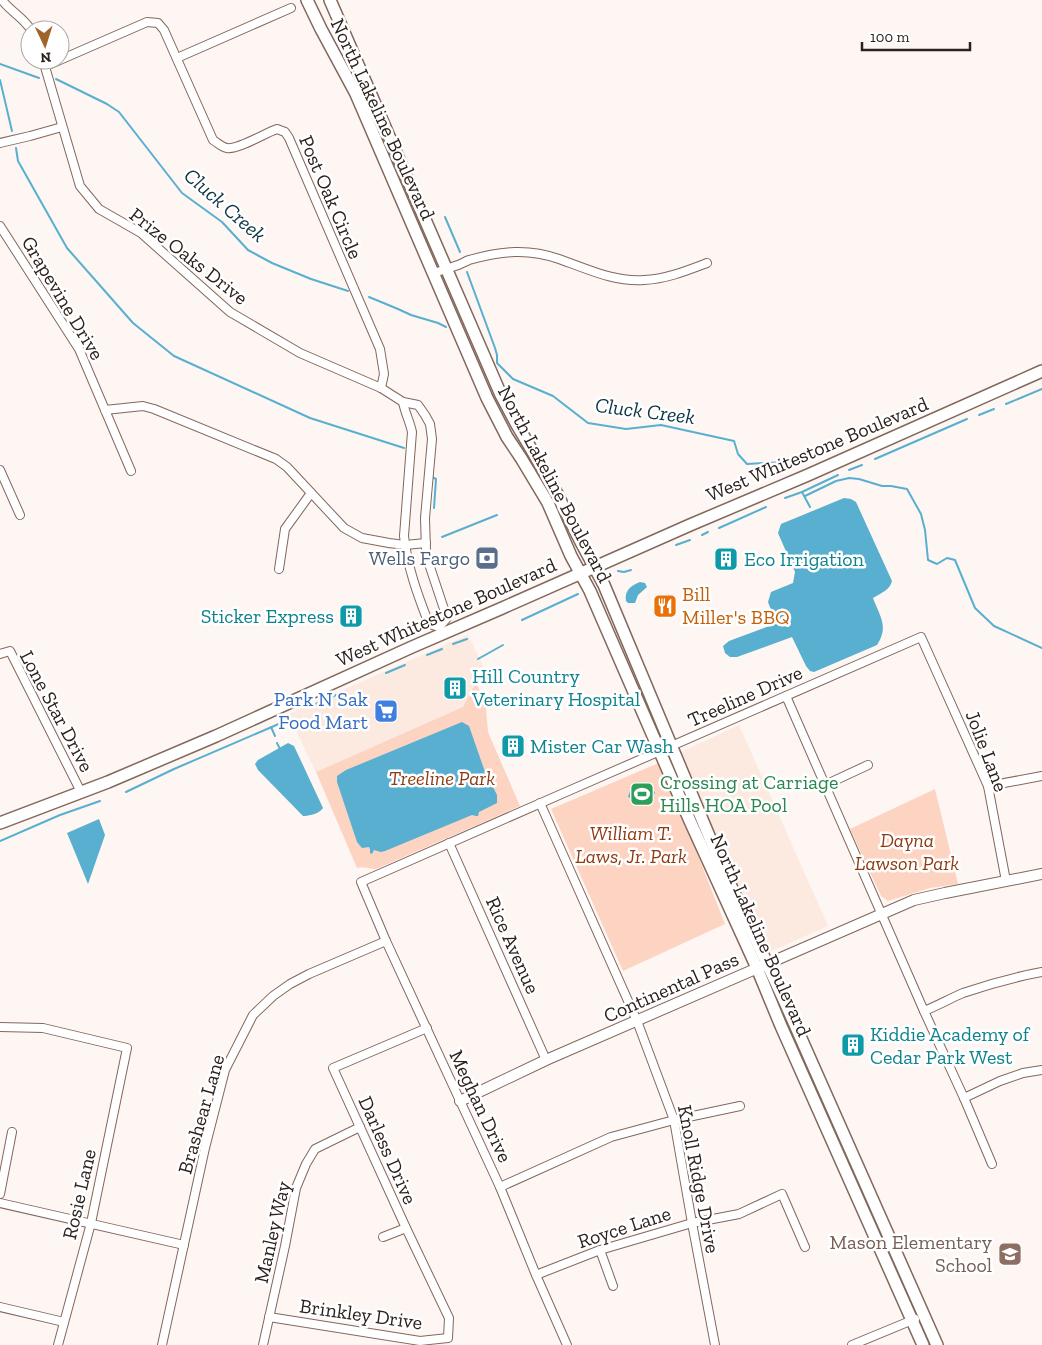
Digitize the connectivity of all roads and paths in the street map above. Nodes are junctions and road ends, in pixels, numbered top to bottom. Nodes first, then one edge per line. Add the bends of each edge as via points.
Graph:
1 (2, 0) edge
2 (307, 0) edge
3 (330, 0) edge
4 (291, 8) dead end
5 (22, 20) edge
6 (70, 53) edge
7 (177, 58) junction
8 (47, 70) edge
9 (62, 127) junction
10 (390, 140) junction
11 (0, 143) edge
12 (377, 144) junction
13 (0, 226) edge
14 (707, 263) dead end
15 (445, 268) junction
16 (434, 274) junction
17 (1042, 371) edge
18 (381, 388) junction
19 (403, 402) junction
20 (105, 410) junction
21 (0, 470) edge
22 (130, 471) dead end
23 (311, 493) junction
24 (20, 515) dead end
25 (426, 543) junction
26 (405, 545) junction
27 (594, 566) junction
28 (280, 570) dead end
29 (581, 573) junction
30 (440, 630) junction
31 (921, 637) joint
32 (0, 654) edge
33 (786, 696) junction
34 (666, 748) junction
35 (868, 764) dead end
36 (1042, 776) edge
37 (825, 785) junction
38 (988, 786) junction
39 (81, 792) junction
40 (540, 803) junction
41 (0, 823) edge
42 (449, 843) junction
43 (1042, 874) edge
44 (361, 882) joint
45 (1006, 882) junction
46 (881, 914) junction
47 (386, 941) junction
48 (762, 966) junction
49 (1042, 972) edge
50 (924, 1011) junction
51 (637, 1021) junction
52 (0, 1028) edge
53 (427, 1028) junction
54 (546, 1060) junction
55 (1042, 1070) edge
56 (964, 1098) junction
57 (460, 1101) junction
58 (740, 1106) dead end
59 (674, 1120) junction
60 (360, 1127) junction
61 (12, 1132) dead end
62 (992, 1164) dead end
63 (500, 1187) junction
64 (0, 1194) edge
65 (0, 1202) edge
66 (91, 1223) junction
67 (692, 1223) junction
68 (406, 1228) junction
69 (383, 1237) dead end
70 (184, 1245) junction
71 (805, 1247) dead end
72 (600, 1250) junction
73 (536, 1275) junction
74 (613, 1286) dead end
75 (0, 1307) edge
76 (924, 1316) junction
77 (269, 1318) junction
78 (912, 1320) junction
79 (64, 1322) junction
80 (448, 1338) joint
81 (58, 1345) edge
82 (162, 1345) edge
83 (263, 1345) edge
84 (568, 1345) edge
85 (715, 1345) edge
86 (852, 1345) edge
87 (923, 1345) edge
88 (937, 1345) edge

1 - 5 street
2 - 12 main road, North Lakeline Boulevard via 356,94
3 - 10 main road, North Lakeline Boulevard
4 - 7 street
6 - 7 street, Post Oak Circle via 147,22 158,23 164,30
7 - 18 street, Post Oak Circle via 213,140 229,148 277,129 289,138 380,349 384,374
8 - 9 street, Prize Oaks Drive
9 - 11 street
9 - 18 street, Prize Oaks Drive via 80,186 99,209 141,233 230,312 300,352
10 - 12 main road
10 - 15 main road, North Lakeline Boulevard
12 - 16 main road, North Lakeline Boulevard
13 - 20 street, Grapevine Drive via 79,349
14 - 15 street via 676,275 643,280 609,277 529,252 492,254
15 - 16 street
15 - 27 main road, North Lakeline Boulevard via 500,395 552,484
16 - 29 main road, North Lakeline Boulevard via 487,398 548,503
17 - 27 main road, West Whitestone Boulevard via 808,476
18 - 19 street, Prize Oaks Drive
19 - 25 street, Prize Oaks Drive via 418,405 432,431
19 - 26 street via 412,432
20 - 22 street, Grapevine Drive
20 - 23 street via 143,406 154,409 276,459 288,467
21 - 24 street
23 - 26 street via 344,528 362,538
23 - 28 street via 285,529
25 - 26 street
25 - 30 street, Prize Oaks Drive via 429,564 447,618
26 - 30 street via 417,595 429,624
27 - 29 main road, West Whitestone Boulevard
27 - 34 main road, North Lakeline Boulevard
29 - 30 main road, West Whitestone Boulevard
29 - 34 main road, North Lakeline Boulevard via 616,652
30 - 39 main road, West Whitestone Boulevard via 216,736
31 - 33 street, Treeline Drive
31 - 38 street, Jolie Lane
32 - 39 street, Lone Star Drive via 10,651
33 - 34 street, Treeline Drive
33 - 37 street
34 - 40 street, Treeline Drive
34 - 48 main road, North Lakeline Boulevard via 690,821
35 - 37 street
36 - 38 street
37 - 46 street
38 - 45 street, Jolie Lane
39 - 41 main road, West Whitestone Boulevard
40 - 42 street, Treeline Drive
40 - 51 street, Knoll Ridge Drive
42 - 44 street, Treeline Drive
42 - 54 street, Rice Avenue
43 - 45 street, Continental Pass
44 - 47 street, Meghan Drive
45 - 46 street, Continental Pass via 914,900
46 - 48 street, Continental Pass
46 - 50 street
47 - 53 street, Meghan Drive
47 - 70 street, Brashear Lane via 290,984 253,1015 226,1070
48 - 51 street, Continental Pass
48 - 76 main road, North Lakeline Boulevard
48 - 78 main road, North Lakeline Boulevard via 785,1035
49 - 50 street via 983,986
50 - 56 street
51 - 54 street, Continental Pass
51 - 59 street, Knoll Ridge Drive
52 - 66 street, Rosie Lane via 43,1028 127,1048
53 - 57 street, Meghan Drive
53 - 60 street, Darless Drive via 333,1068
54 - 57 street, Continental Pass
55 - 56 street via 1000,1081
56 - 62 street
57 - 63 street, Meghan Drive
58 - 59 street
59 - 63 street via 611,1137
59 - 67 street, Knoll Ridge Drive
60 - 68 street, Darless Drive
60 - 77 street, Manley Way via 315,1149 306,1164 296,1188
61 - 64 street
63 - 73 street, Meghan Drive
65 - 66 street
66 - 70 street
66 - 79 street, Rosie Lane
67 - 71 street, Royce Lane via 739,1214 782,1194
67 - 72 street, Royce Lane
67 - 85 street, Knoll Ridge Drive
68 - 69 street
68 - 80 street, Darless Drive via 449,1318
70 - 82 street, Brashear Lane
72 - 73 street, Royce Lane
72 - 74 street
73 - 84 street, Meghan Drive
75 - 79 street
76 - 78 street
76 - 88 main road, North Lakeline Boulevard
77 - 80 street, Brinkley Drive via 420,1341
77 - 83 street, Manley Way
78 - 86 street
78 - 87 main road, North Lakeline Boulevard
79 - 81 street, Rosie Lane

